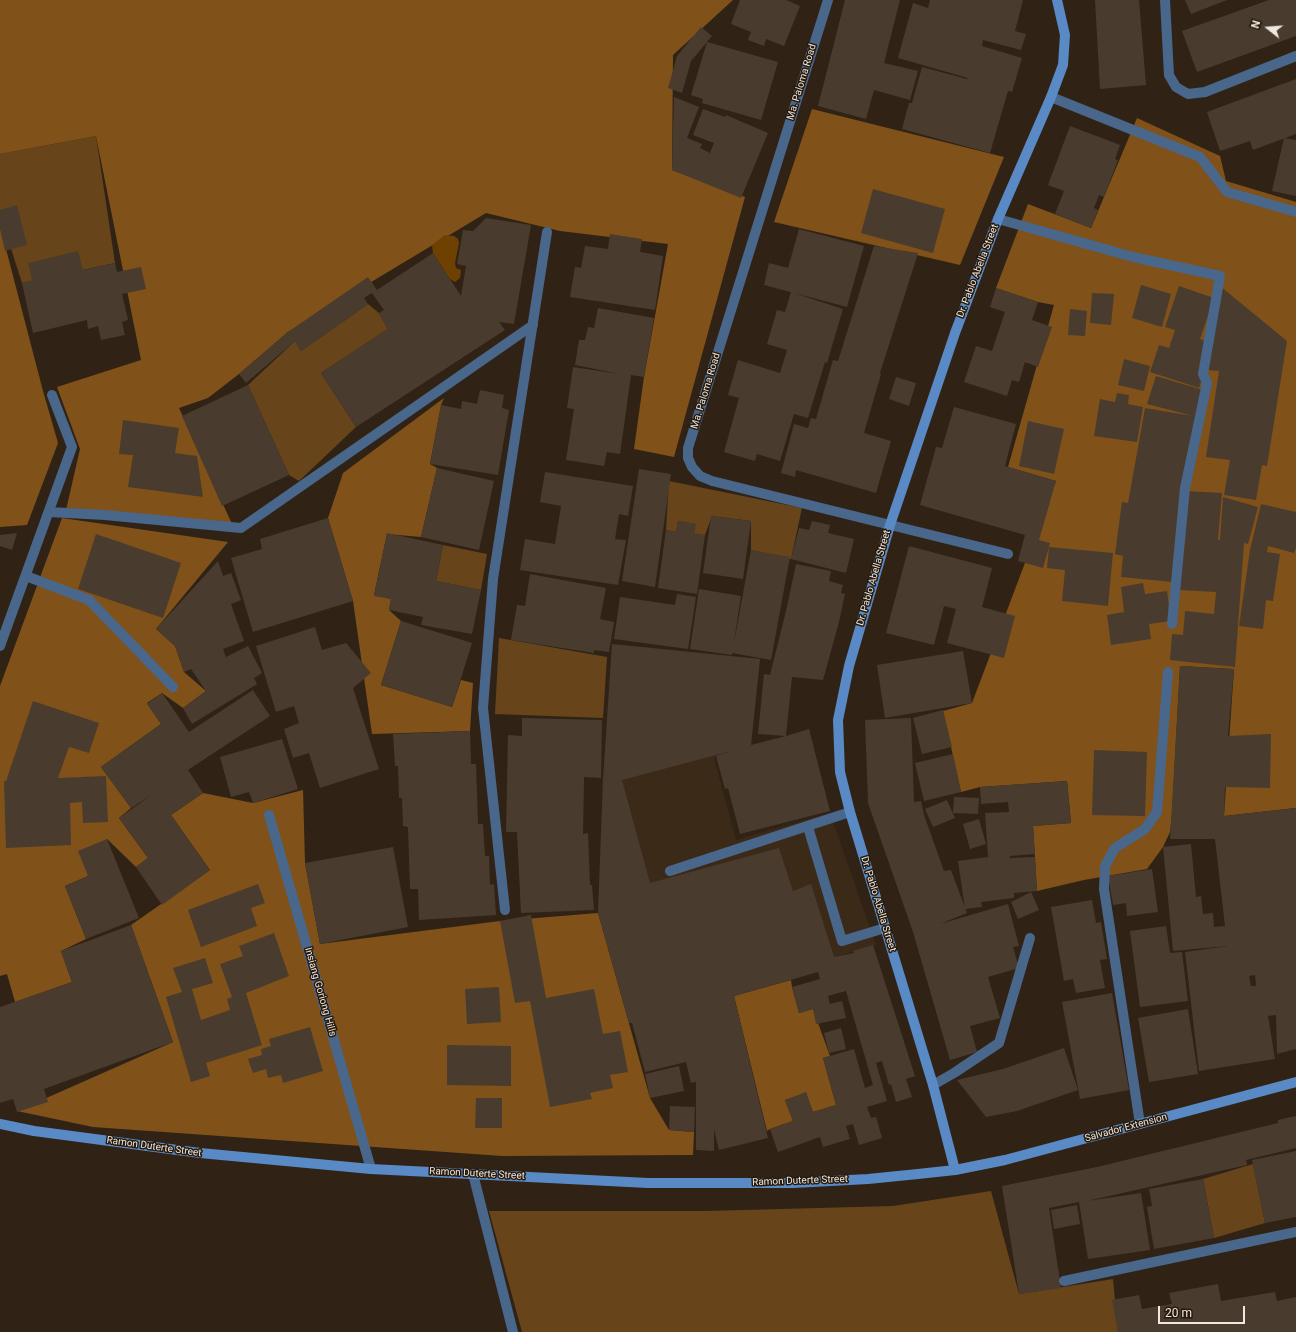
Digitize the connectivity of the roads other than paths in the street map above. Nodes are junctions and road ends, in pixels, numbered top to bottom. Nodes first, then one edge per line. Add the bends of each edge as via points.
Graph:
1 (828, 0) edge
2 (1057, 0) edge
3 (1165, 0) edge
4 (1296, 56) edge
5 (1051, 97) junction
6 (1296, 212) edge
7 (998, 219) junction
8 (547, 232) dead end
9 (533, 325) junction
10 (52, 395) dead end
11 (49, 512) junction
12 (890, 525) junction
13 (1008, 554) dead end
14 (26, 576) junction
15 (1172, 624) dead end
16 (0, 646) edge
17 (1168, 672) dead end
18 (172, 687) dead end
19 (850, 812) junction
20 (270, 815) dead end
21 (808, 827) junction
22 (670, 872) dead end
23 (505, 910) dead end
24 (885, 928) junction
25 (1030, 938) dead end
26 (1296, 1082) edge
27 (933, 1085) junction
28 (0, 1124) edge
29 (1140, 1124) junction
30 (371, 1169) junction
31 (955, 1170) junction
32 (473, 1174) junction
33 (1296, 1232) edge
34 (1064, 1281) dead end
35 (513, 1332) edge

1 - 12 street, Ma. Paloma Road via 688,448 688,458 700,476 712,480
2 - 5 main road, Dr. Pablo Abella Street via 1064,35 1063,65
3 - 4 street via 1169,75 1176,87 1188,94 1205,92
5 - 6 street via 1200,157 1227,192
5 - 7 main road, Dr. Pablo Abella Street
7 - 12 main road, Dr. Pablo Abella Street via 955,333
7 - 15 street via 1133,257 1220,276 1203,374 1207,383 1185,488
8 - 9 street
9 - 11 street via 241,528
9 - 23 street via 493,579 483,708
10 - 11 street via 72,447
11 - 14 street
12 - 13 street, Ma. Paloma Road
12 - 19 main road, Dr. Pablo Abella Street via 849,666 838,720 840,772
14 - 16 street
14 - 18 street via 89,600
17 - 29 street via 1157,812 1145,829 1115,848 1105,866 1104,889
19 - 21 street
19 - 24 main road, Dr. Pablo Abella Street
20 - 30 street, Insiang Goriong Hills
21 - 22 street
21 - 24 street via 842,941
24 - 27 main road, Dr. Pablo Abella Street
25 - 27 street via 999,1044
26 - 29 main road, Salvador Extension
27 - 31 main road, Dr. Pablo Abella Street
28 - 30 main road, Ramon Duterte Street via 34,1131 200,1153
29 - 31 main road, Salvador Extension via 1006,1160
30 - 32 main road, Ramon Duterte Street
31 - 32 main road, Ramon Duterte Street via 868,1179 777,1183 648,1183
32 - 35 street
33 - 34 street

